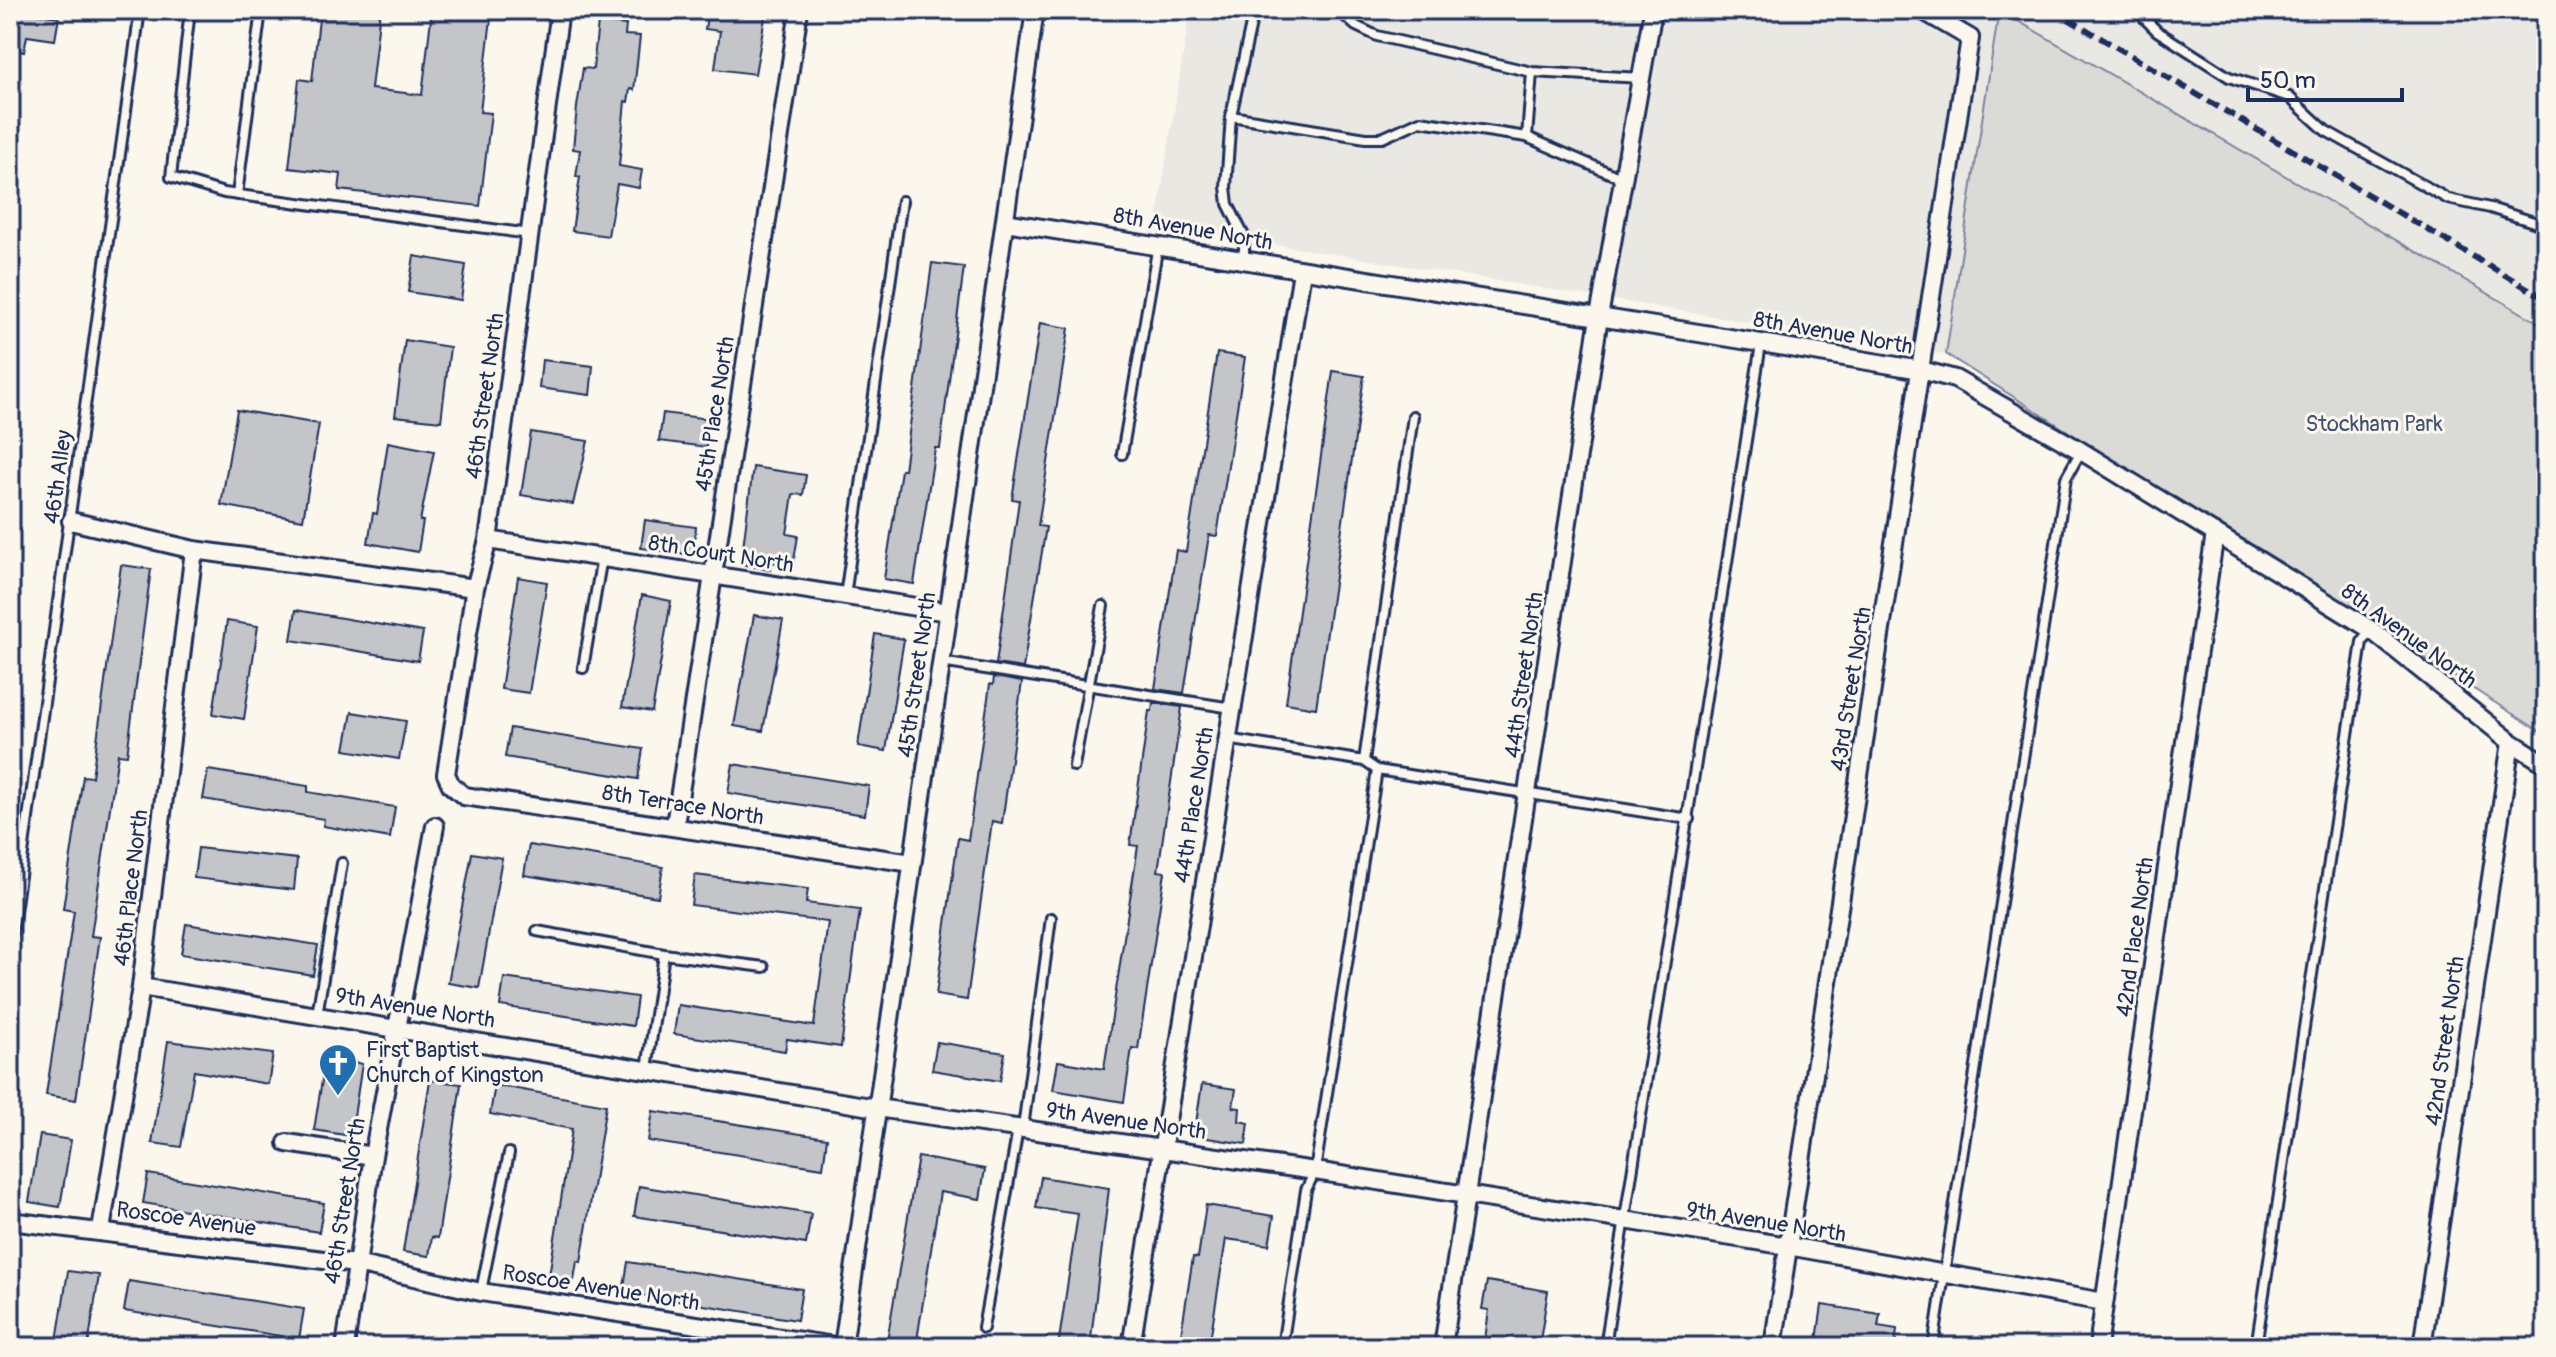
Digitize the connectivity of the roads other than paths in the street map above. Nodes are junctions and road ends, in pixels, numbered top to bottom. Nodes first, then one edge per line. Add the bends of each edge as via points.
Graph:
1 (140, 10) edge
2 (190, 10) edge
3 (261, 10) edge
4 (560, 10) edge
5 (799, 10) edge
6 (1035, 10) edge
7 (1254, 10) edge
8 (1338, 10) edge
9 (1653, 10) edge
10 (1922, 10) edge
11 (2136, 10) edge
12 (1532, 72) junction
13 (1642, 78) junction
14 (1231, 116) junction
15 (1527, 137) junction
16 (1624, 179) junction
17 (237, 195) junction
18 (902, 201) dead end
19 (1005, 222) junction
20 (2546, 226) edge
21 (530, 234) junction
22 (1159, 245) junction
23 (1244, 260) junction
24 (1302, 271) junction
25 (1599, 317) junction
26 (1761, 343) junction
27 (1921, 370) junction
28 (1413, 416) dead end
29 (2081, 451) junction
30 (1122, 454) dead end
31 (71, 521) junction
32 (2215, 533) junction
33 (488, 540) junction
34 (194, 550) junction
35 (602, 557) junction
36 (712, 575) junction
37 (475, 588) junction
38 (845, 596) junction
39 (1103, 606) dead end
40 (948, 612) junction
41 (2370, 629) junction
42 (941, 662) junction
43 (583, 668) dead end
44 (1089, 685) junction
45 (1232, 708) junction
46 (1227, 739) junction
47 (2511, 742) junction
48 (1364, 761) junction
49 (2546, 764) edge
50 (1074, 766) dead end
51 (1377, 770) junction
52 (451, 785) joint
53 (1529, 791) junction
54 (1689, 819) junction
55 (675, 825) junction
56 (435, 826) dead end
57 (342, 863) dead end
58 (912, 863) junction
59 (1051, 918) dead end
60 (537, 931) dead end
61 (10, 948) edge
62 (664, 954) junction
63 (764, 967) dead end
64 (141, 987) junction
65 (317, 1015) junction
66 (399, 1027) junction
67 (647, 1069) junction
68 (877, 1108) junction
69 (1021, 1128) junction
70 (287, 1143) dead end
71 (1161, 1148) junction
72 (509, 1153) dead end
73 (373, 1156) junction
74 (1315, 1171) junction
75 (1468, 1195) junction
76 (10, 1221) edge
77 (1625, 1222) junction
78 (101, 1230) junction
79 (1788, 1246) junction
80 (356, 1264) junction
81 (1944, 1275) junction
82 (481, 1292) junction
83 (2104, 1302) junction
84 (983, 1328) dead end
85 (345, 1347) edge
86 (842, 1347) edge
87 (1131, 1347) edge
88 (1282, 1347) edge
89 (1443, 1347) edge
90 (1605, 1347) edge
91 (1773, 1347) edge
92 (1933, 1347) edge
93 (2098, 1347) edge
94 (2256, 1347) edge
95 (2422, 1347) edge

1 - 31 lane, 46th Alley
2 - 17 lane via 171,177
3 - 17 lane
4 - 21 street, 46th Street North
5 - 36 street, 45th Place North
6 - 19 street, 45th Street North
7 - 14 lane
8 - 12 lane via 1377,36
9 - 13 street, 44th Street North
10 - 27 street, 43rd Street North via 1970,38
11 - 20 lane via 2157,31 2229,77 2289,97 2326,131 2448,199
12 - 13 lane
12 - 15 lane
13 - 16 street, 44th Street North
14 - 15 lane via 1366,138 1382,138 1420,121
14 - 23 lane via 1227,195 1244,236
15 - 16 lane
16 - 25 street, 44th Street North
17 - 21 lane
18 - 38 lane
19 - 22 street, 8th Avenue North
19 - 40 street, 45th Street North
21 - 33 street, 46th Street North
22 - 23 street, 8th Avenue North
22 - 30 lane
23 - 24 street, 8th Avenue North
24 - 25 street, 8th Avenue North
24 - 45 street, 44th Place North
25 - 26 street, 8th Avenue North
25 - 53 street, 44th Street North
26 - 27 street, 8th Avenue North
26 - 54 lane
27 - 29 street, 8th Avenue North via 1955,379
27 - 79 street, 43rd Street North
28 - 48 lane
29 - 32 street, 8th Avenue North
29 - 81 lane via 2066,478
31 - 34 street
31 - 61 lane, 46th Alley
32 - 41 street, 8th Avenue North
32 - 83 street, 42nd Place North
33 - 35 street, 8th Court North
33 - 37 street, 46th Street North
34 - 37 street
34 - 64 street, 46th Place North
35 - 36 street, 8th Court North
35 - 43 lane
36 - 38 street, 8th Court North
36 - 55 street, 45th Place North
37 - 52 street, 46th Street North via 446,774
38 - 40 street, 8th Court North
39 - 44 lane
40 - 42 street, 45th Street North
41 - 47 street, 8th Avenue North
41 - 94 lane via 2362,642
42 - 44 lane
42 - 58 street, 45th Street North
44 - 45 lane
44 - 50 lane
45 - 46 street, 44th Place North
46 - 48 lane
46 - 71 street, 44th Place North
47 - 49 street, 8th Avenue North
47 - 95 street, 42nd Street North
48 - 51 lane
51 - 53 lane
51 - 74 lane
52 - 55 street, 8th Terrace North via 464,796
53 - 54 lane
53 - 75 street, 44th Street North
54 - 77 lane
55 - 58 street, 8th Terrace North
56 - 66 street, 46th Street North
57 - 65 lane
58 - 68 street, 45th Street North
59 - 69 lane
60 - 62 lane
62 - 63 lane
62 - 67 lane
64 - 65 street, 9th Avenue North
64 - 78 street, 46th Place North
65 - 66 street, 9th Avenue North
66 - 67 street, 9th Avenue North
66 - 73 street, 46th Street North
67 - 68 street, 9th Avenue North
68 - 69 street, 9th Avenue North
68 - 86 street, 45th Street North
69 - 71 street, 9th Avenue North
69 - 84 lane
70 - 73 street
71 - 74 street, 9th Avenue North
71 - 87 street, 44th Place North
72 - 82 lane
73 - 80 street, 46th Street North
74 - 75 street, 9th Avenue North
74 - 88 lane via 1306,1190
75 - 77 street, 9th Avenue North
75 - 89 street, 44th Street North
76 - 78 street, Roscoe Avenue
77 - 79 street, 9th Avenue North
77 - 90 lane
78 - 80 street, Roscoe Avenue
79 - 81 street, 9th Avenue North
79 - 91 street, 43rd Street North
80 - 82 street, Roscoe Avenue North
80 - 85 street, 46th Street North
81 - 83 street, 9th Avenue North
81 - 92 lane
82 - 86 street, Roscoe Avenue North
83 - 93 street, 42nd Place North

